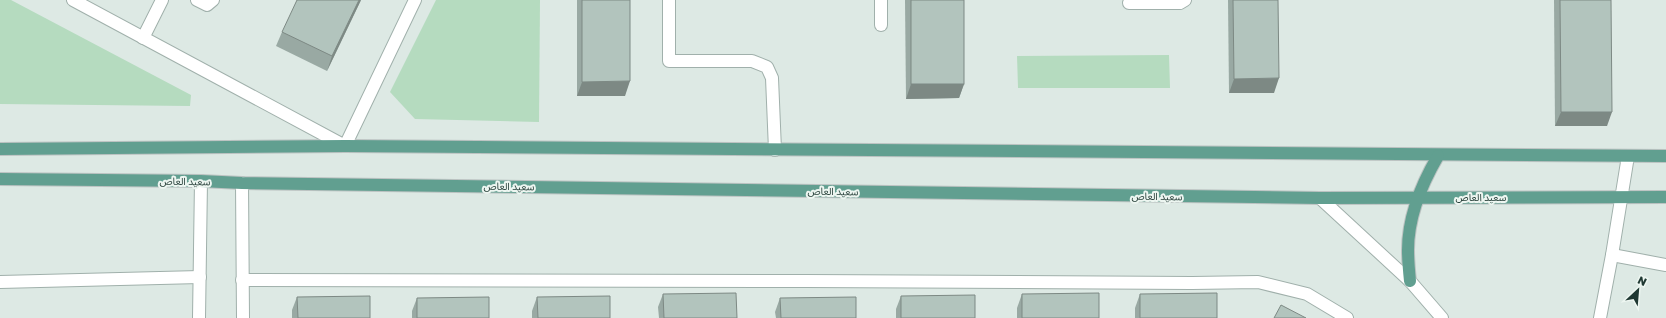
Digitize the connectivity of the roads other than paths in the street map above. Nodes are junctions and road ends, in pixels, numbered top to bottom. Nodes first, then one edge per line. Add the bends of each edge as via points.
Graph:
1 (73, 0) edge
2 (162, 0) edge
3 (197, 0) edge
4 (213, 0) edge
5 (415, 0) edge
6 (669, 0) edge
7 (881, 0) edge
8 (1185, 0) edge
9 (1129, 3) dead end
10 (881, 25) dead end
11 (143, 38) junction
12 (345, 146) junction
13 (0, 149) edge
14 (775, 150) junction
15 (1438, 156) junction
16 (1628, 156) junction
17 (1666, 156) edge
18 (0, 179) edge
19 (201, 181) junction
20 (242, 183) junction
21 (1622, 197) junction
22 (1666, 197) edge
23 (1320, 198) junction
24 (1417, 198) junction
25 (1612, 255) junction
26 (1666, 265) edge
27 (200, 277) junction
28 (242, 280) junction
29 (1410, 281) junction
30 (0, 282) edge
31 (199, 318) edge
32 (243, 318) edge
33 (1347, 318) edge
34 (1442, 318) edge
35 (1600, 318) edge

1 - 11 street
2 - 11 street
3 - 4 street via 207,5
5 - 12 street
6 - 14 street via 669,61 752,61 767,67 772,78
7 - 10 street
8 - 9 street via 1180,3
11 - 12 street
12 - 13 main road
12 - 14 main road
14 - 15 main road
15 - 16 main road
15 - 24 main road
16 - 17 main road
16 - 21 street
18 - 19 main road, سعيد العاص
19 - 20 main road, سعيد العاص
19 - 27 street
20 - 23 main road, سعيد العاص
20 - 28 street
21 - 22 main road, سعيد العاص
21 - 24 main road, سعيد العاص
21 - 25 street
23 - 24 main road, سعيد العاص
23 - 29 street
24 - 29 main road via 1410,223
25 - 26 street
25 - 35 street
27 - 30 street
27 - 31 street
28 - 32 street
28 - 33 street via 1258,282 1307,294
29 - 34 street

